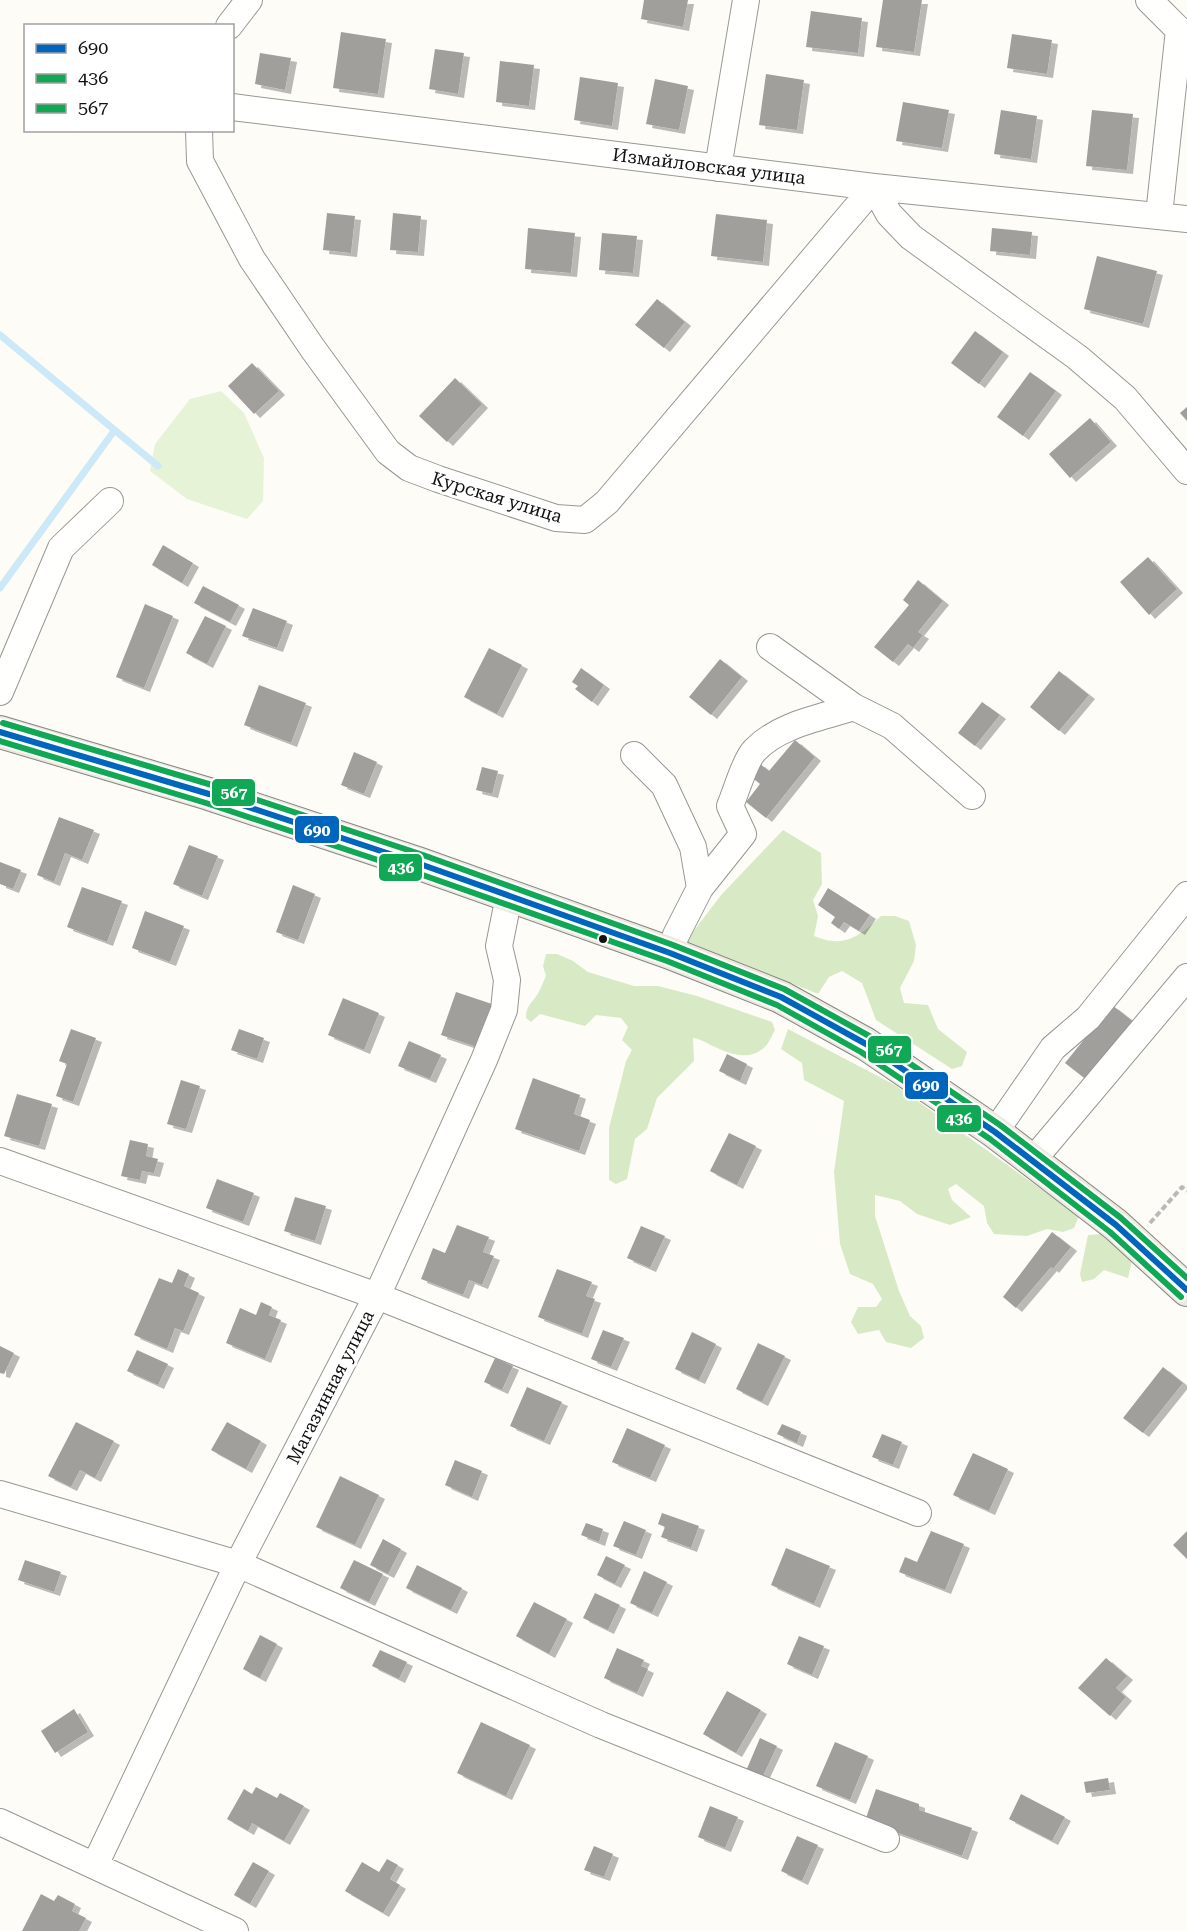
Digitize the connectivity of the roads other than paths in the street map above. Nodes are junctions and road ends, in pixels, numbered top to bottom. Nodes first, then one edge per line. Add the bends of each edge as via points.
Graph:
1 (249, 0) edge
2 (746, 0) edge
3 (1149, 0) edge
4 (231, 24) edge
5 (234, 107) edge
6 (199, 132) edge
7 (718, 168) junction
8 (874, 187) junction
9 (1159, 215) junction
10 (1187, 219) edge
11 (1187, 471) edge
12 (110, 501) dead end
13 (770, 647) dead end
14 (0, 692) edge
15 (854, 707) junction
16 (0, 732) edge
17 (634, 755) dead end
18 (972, 796) dead end
19 (700, 888) junction
20 (1187, 895) edge
21 (510, 896) junction
22 (670, 953) junction
23 (1187, 978) edge
24 (995, 1132) junction
25 (1033, 1160) junction
26 (0, 1161) edge
27 (1187, 1290) edge
28 (377, 1296) junction
29 (0, 1494) edge
30 (918, 1513) dead end
31 (238, 1564) junction
32 (0, 1822) edge
33 (886, 1839) dead end
34 (96, 1865) junction
35 (236, 1931) edge

1 - 4 street
2 - 7 street
3 - 9 street via 1179,30
5 - 7 street, Измайловская улица
6 - 8 street, Курская улица via 200,162 252,259 388,452 409,468 429,476 556,518 585,520 607,502
7 - 8 street, Измайловская улица
8 - 9 street, Измайловская улица
8 - 11 street via 889,214 911,237 1077,357 1125,398
9 - 10 street, Измайловская улица
12 - 14 street via 61,548
13 - 15 street
15 - 18 street via 892,726
15 - 19 street via 782,730 754,751 730,806 743,834
16 - 21 main road via 209,794
17 - 19 street via 664,785 693,847
19 - 22 street
20 - 24 street via 1088,1018 1053,1048
21 - 22 main road
21 - 28 street, Магазинная улица via 499,946 507,980 504,1010
22 - 24 main road via 781,997 866,1044
23 - 25 street
24 - 25 main road
25 - 27 main road via 1107,1218
26 - 28 street
28 - 30 street
28 - 31 street, Магазинная улица
29 - 31 street
31 - 33 street via 601,1725
31 - 34 street, Магазинная улица
32 - 34 street
34 - 35 street

